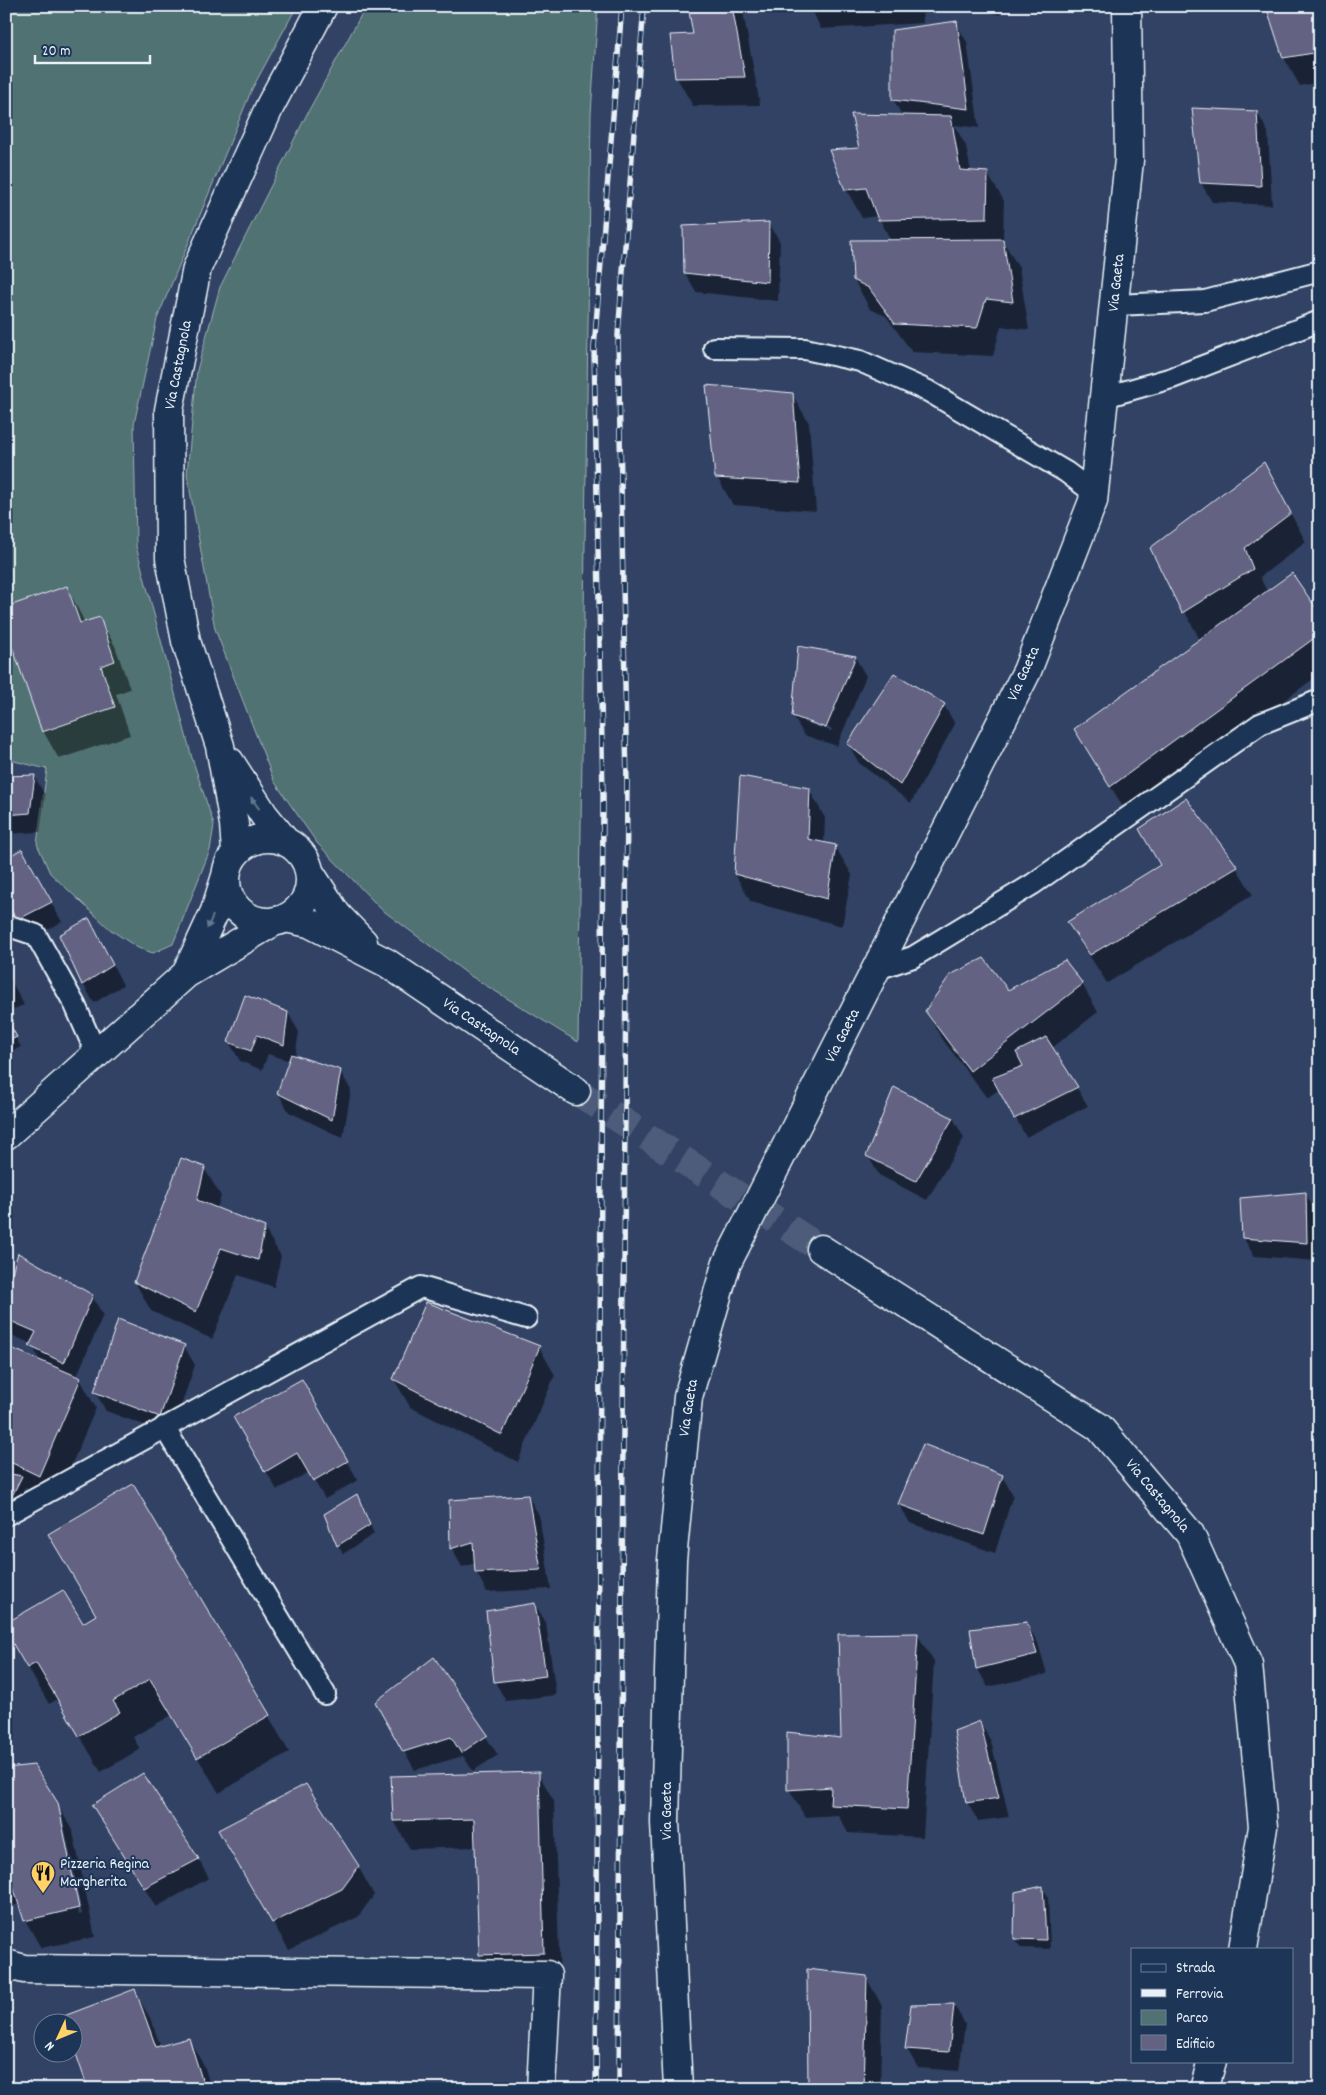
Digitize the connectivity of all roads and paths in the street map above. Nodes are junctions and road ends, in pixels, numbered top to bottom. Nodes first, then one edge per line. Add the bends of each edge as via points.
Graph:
1 (324, 6) edge
2 (1127, 6) edge
3 (1320, 271) edge
4 (1115, 305) junction
5 (1320, 320) edge
6 (714, 348) dead end
7 (1105, 397) junction
8 (1094, 493) junction
9 (1320, 700) edge
10 (220, 746) junction
11 (285, 841) junction
12 (231, 864) junction
13 (310, 873) junction
14 (280, 919) junction
15 (6, 925) edge
16 (387, 963) junction
17 (877, 969) junction
18 (186, 974) junction
19 (98, 1055) junction
20 (576, 1091) tunnel mouth
21 (6, 1135) edge
22 (821, 1249) tunnel mouth
23 (526, 1318) dead end
24 (164, 1427) junction
25 (6, 1515) edge
26 (325, 1694) dead end
27 (1243, 1948) edge
28 (6, 1964) edge
29 (1212, 2062) edge
30 (541, 2089) edge
31 (678, 2089) edge
32 (1204, 2089) edge

1 - 10 street, Via Castagnola via 270,106 197,268 169,410 170,558 186,641
2 - 4 street, Via Gaeta via 1129,160
3 - 4 lane via 1205,301
4 - 7 street, Via Gaeta
5 - 7 lane via 1172,378
6 - 8 lane via 805,348 860,361 928,391 1066,472
7 - 8 street, Via Gaeta
8 - 17 street, Via Gaeta via 1028,671
9 - 17 lane via 1260,724 1033,884 913,957
11 -> 10 street via 245,789
10 - 12 street via 234,824
11 - 12 street via 273,837 246,843
11 - 13 street via 297,848
12 - 14 street via 227,890 233,902 254,920
12 -> 18 street via 215,911
13 - 14 street via 305,901 296,912
13 - 16 street via 337,914
14 - 16 street via 309,923
14 - 18 street
15 - 19 lane via 36,935 75,1005
16 - 20 street, Via Castagnola
17 - 31 street, Via Gaeta via 726,1265 688,1397 672,1560 665,1822
18 - 19 street
19 - 21 street
22 - 27 street, Via Castagnola via 1100,1427 1190,1534 1248,1664 1263,1827
23 - 24 lane via 421,1287
24 - 25 lane
24 - 26 lane
28 - 30 street via 24,1969 547,1975
29 - 32 street

